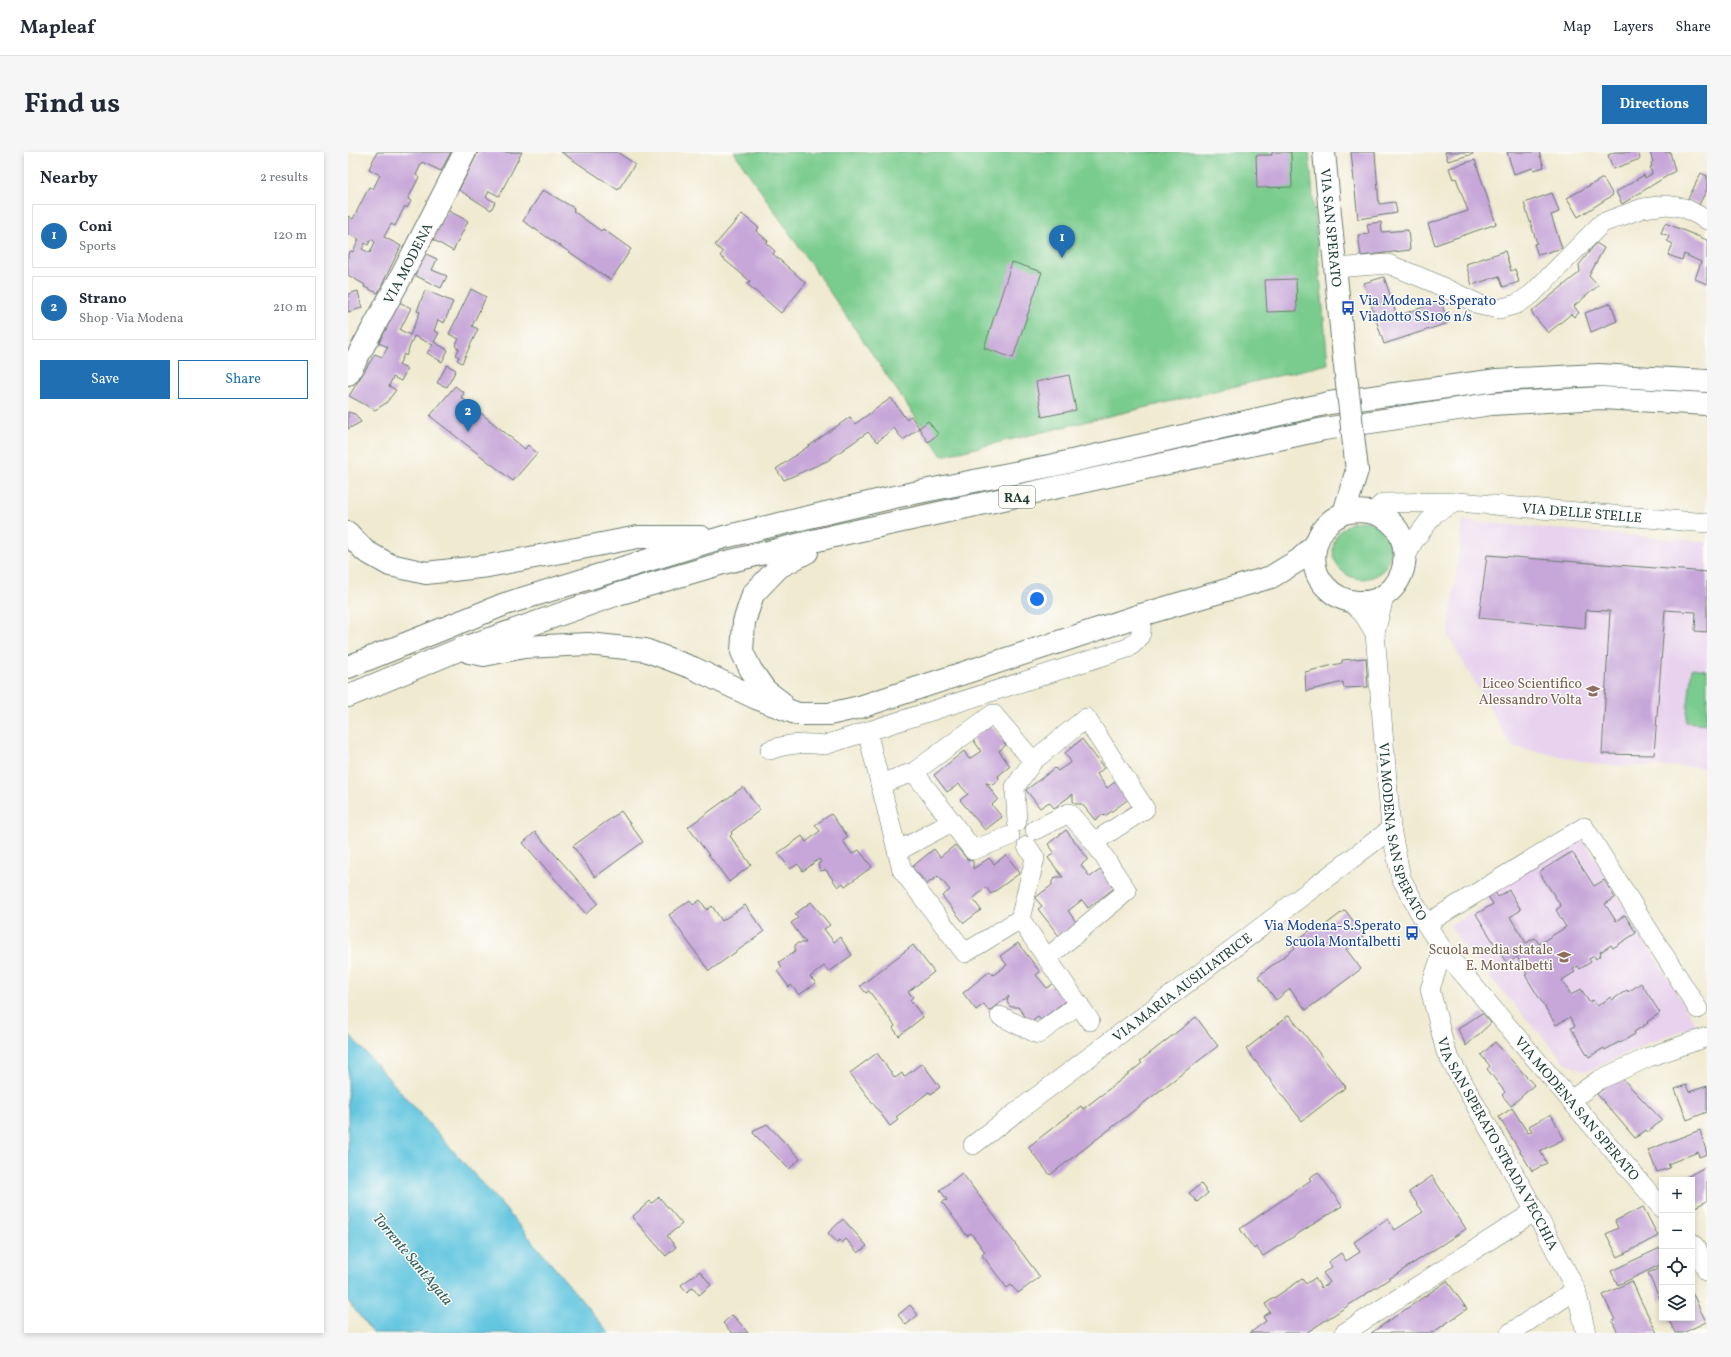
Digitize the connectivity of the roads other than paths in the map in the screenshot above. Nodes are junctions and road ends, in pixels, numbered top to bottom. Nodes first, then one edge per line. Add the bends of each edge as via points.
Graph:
1 (466, 152) edge
2 (1324, 152) edge
3 (1707, 220) edge
4 (1336, 268) junction
5 (348, 374) edge
6 (1707, 381) edge
7 (1707, 404) edge
8 (1357, 470) junction
9 (1458, 502) junction
10 (1373, 512) junction
11 (1344, 513) junction
12 (1707, 523) edge
13 (348, 533) edge
14 (838, 535) junction
15 (724, 537) junction
16 (1315, 544) junction
17 (1406, 557) junction
18 (1271, 577) junction
19 (1323, 584) junction
20 (1385, 594) junction
21 (1350, 601) junction
22 (1141, 615) junction
23 (1375, 633) junction
24 (458, 650) junction
25 (348, 667) edge
26 (348, 696) edge
27 (798, 714) junction
28 (867, 732) junction
29 (770, 750) dead end
30 (1033, 761) junction
31 (914, 772) junction
32 (880, 784) junction
33 (952, 822) junction
34 (1013, 829) junction
35 (1391, 829) junction
36 (1031, 838) junction
37 (1094, 842) junction
38 (898, 851) junction
39 (1020, 919) junction
40 (1426, 924) junction
41 (1443, 950) junction
42 (1047, 958) junction
43 (1079, 1004) junction
44 (1698, 1009) dead end
45 (1000, 1016) dead end
46 (1090, 1021) dead end
47 (1707, 1037) edge
48 (1571, 1100) junction
49 (973, 1145) dead end
50 (1659, 1204) edge
51 (1536, 1211) junction
52 (1695, 1247) edge
53 (1707, 1272) edge
54 (1576, 1290) junction
55 (1344, 1333) edge
56 (1510, 1333) edge
57 (1586, 1333) edge

1 - 5 main road, VIA MODENA
2 - 4 main road, VIA SAN SPERATO
3 - 4 street via 1684,208 1667,205 1643,208 1602,223 1532,294 1517,304 1499,309 1483,306 1388,264
4 - 8 main road, VIA SAN SPERATO, bridge
6 - 15 main road, RA4 via 1598,375 1497,380 1330,403 1054,465 894,496
7 - 14 main road, RA4 via 1602,398 1492,404 1324,429
8 - 10 main road
8 - 11 main road
9 - 10 street, VIA DELLE STELLE via 1383,503
9 - 12 street, VIA DELLE STELLE
9 - 17 street via 1435,513 1413,542
10 - 11 main road via 1358,510
10 - 17 main road via 1386,519 1396,529 1403,542
11 - 16 main road via 1331,520 1321,531
13 - 15 main road via 365,551 390,565 426,573 488,566 638,537
14 - 24 main road, RA4 via 723,563 618,594
14 - 27 main road via 779,566 752,594 744,622 742,652 751,670 764,690
15 - 25 main road, RA4 via 505,604
16 - 18 main road via 1299,560
16 - 19 main road via 1316,572
17 - 20 main road via 1403,571 1396,584
18 - 19 main road via 1300,577
18 - 22 main road
19 - 21 main road via 1340,598
20 - 21 main road via 1368,601
20 - 23 street
21 - 23 street via 1364,615
22 - 27 main road via 860,707 829,714
22 - 28 street via 1142,632 1138,641 1128,648
23 - 35 street, VIA MODENA SAN SPERATO
24 - 26 main road, RA4
24 - 27 main road via 484,655 524,646 588,644 645,650
28 - 29 street via 825,745 801,742 785,744
28 - 32 street
30 - 31 street via 993,714
30 - 34 street via 1015,787
30 - 37 street via 1086,718 1145,809
31 - 32 street
31 - 33 street
32 - 38 street
33 - 34 street via 973,850
33 - 38 street
34 - 36 street via 1014,844 1022,847
35 - 40 street, VIA MODENA SAN SPERATO via 1401,878
35 - 49 street, VIA MARIA AUSILIATRICE
36 - 37 street via 1069,813
36 - 39 street via 1035,858
37 - 42 street via 1127,891
38 - 39 street via 902,870 965,953
39 - 42 street
40 - 41 street, VIA MODENA SAN SPERATO
40 - 44 street via 1584,826
41 - 48 street, VIA MODENA SAN SPERATO
41 - 51 street, VIA SAN SPERATO STRADA VECCHIA via 1430,989 1446,1052
42 - 43 street
43 - 45 street via 1038,1034
43 - 46 street
47 - 48 street via 1649,1057 1599,1080
48 - 50 street, VIA MODENA SAN SPERATO
51 - 54 street, VIA SAN SPERATO STRADA VECCHIA
51 - 55 street
52 - 53 street
54 - 56 street
54 - 57 street, VIA SAN SPERATO STRADA VECCHIA

